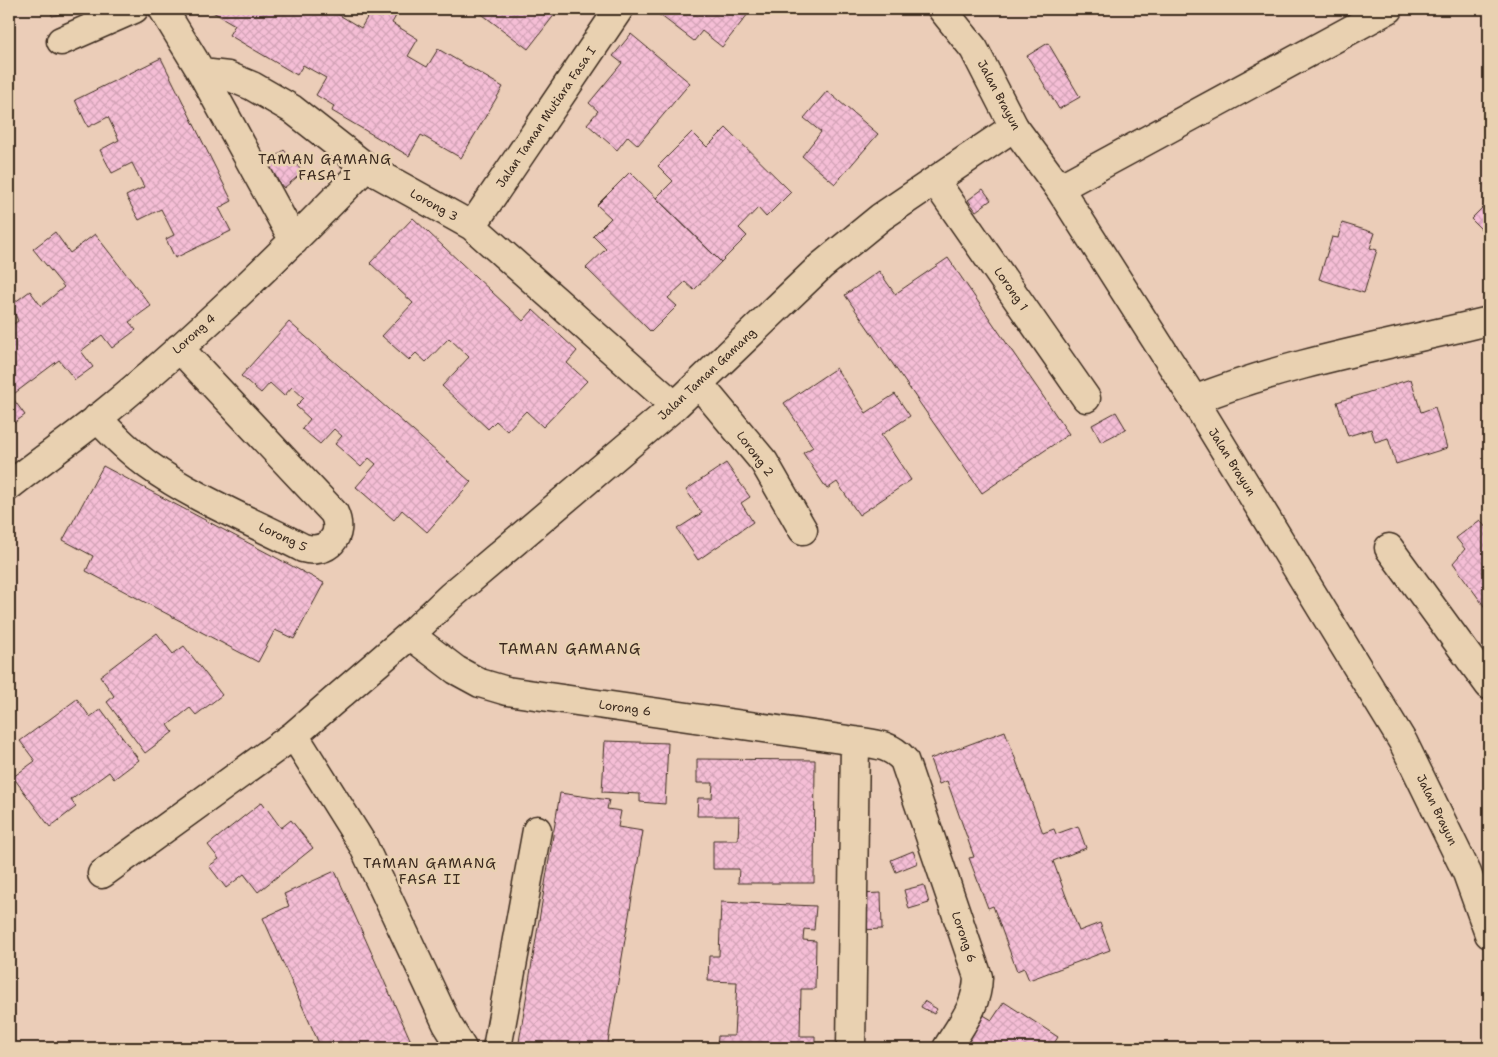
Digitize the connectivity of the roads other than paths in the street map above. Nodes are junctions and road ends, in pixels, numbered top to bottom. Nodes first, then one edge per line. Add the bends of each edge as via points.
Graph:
1 (134, 9) edge
2 (163, 9) edge
3 (619, 9) edge
4 (942, 9) edge
5 (1389, 9) edge
6 (61, 41) dead end
7 (202, 73) junction
8 (1014, 127) junction
9 (366, 167) junction
10 (935, 181) junction
11 (1059, 188) junction
12 (472, 226) junction
13 (294, 241) junction
14 (1489, 321) edge
15 (178, 348) junction
16 (699, 384) junction
17 (1086, 398) dead end
18 (1194, 400) junction
19 (676, 406) junction
20 (97, 418) junction
21 (9, 486) edge
22 (803, 530) dead end
23 (1389, 548) dead end
24 (410, 634) junction
25 (1489, 685) edge
26 (294, 735) junction
27 (855, 741) junction
28 (537, 830) dead end
29 (102, 874) dead end
30 (1489, 934) edge
31 (462, 1048) edge
32 (497, 1048) edge
33 (851, 1048) edge
34 (947, 1048) edge

1 - 6 street
2 - 7 street
3 - 12 street, Jalan Taman Mutiara Fasa I
4 - 8 street, Jalan Brayun via 974,49
5 - 11 street
7 - 9 street, Lorong 3 via 228,76 252,86 292,109
7 - 13 street
8 - 10 street, Jalan Taman Gamang
8 - 11 street, Jalan Brayun
9 - 12 street, Lorong 3
9 - 13 street, Lorong 4
10 - 16 street, Jalan Taman Gamang via 821,266
10 - 17 street, Lorong 1
11 - 18 street, Jalan Brayun
12 - 19 street, Lorong 3
13 - 15 street, Lorong 4
14 - 18 street via 1323,359 1236,383
15 - 20 street, Lorong 4
15 - 20 street, Lorong 5 via 334,513 338,528 332,542 318,550 303,548 194,492 148,466
16 - 19 street, Jalan Taman Gamang
16 - 22 street, Lorong 2 via 764,462
18 - 30 street, Jalan Brayun via 1403,742 1467,872
19 - 24 street, Jalan Taman Gamang
20 - 21 street, Lorong 4
23 - 25 street
24 - 26 street, Jalan Taman Gamang
24 - 27 street, Lorong 6 via 456,670 480,683 507,691
26 - 29 street, Jalan Taman Gamang
26 - 31 street via 363,845 447,1024
27 - 33 street
27 - 34 street, Lorong 6 via 888,746 904,760 978,977 972,1009
28 - 32 street

